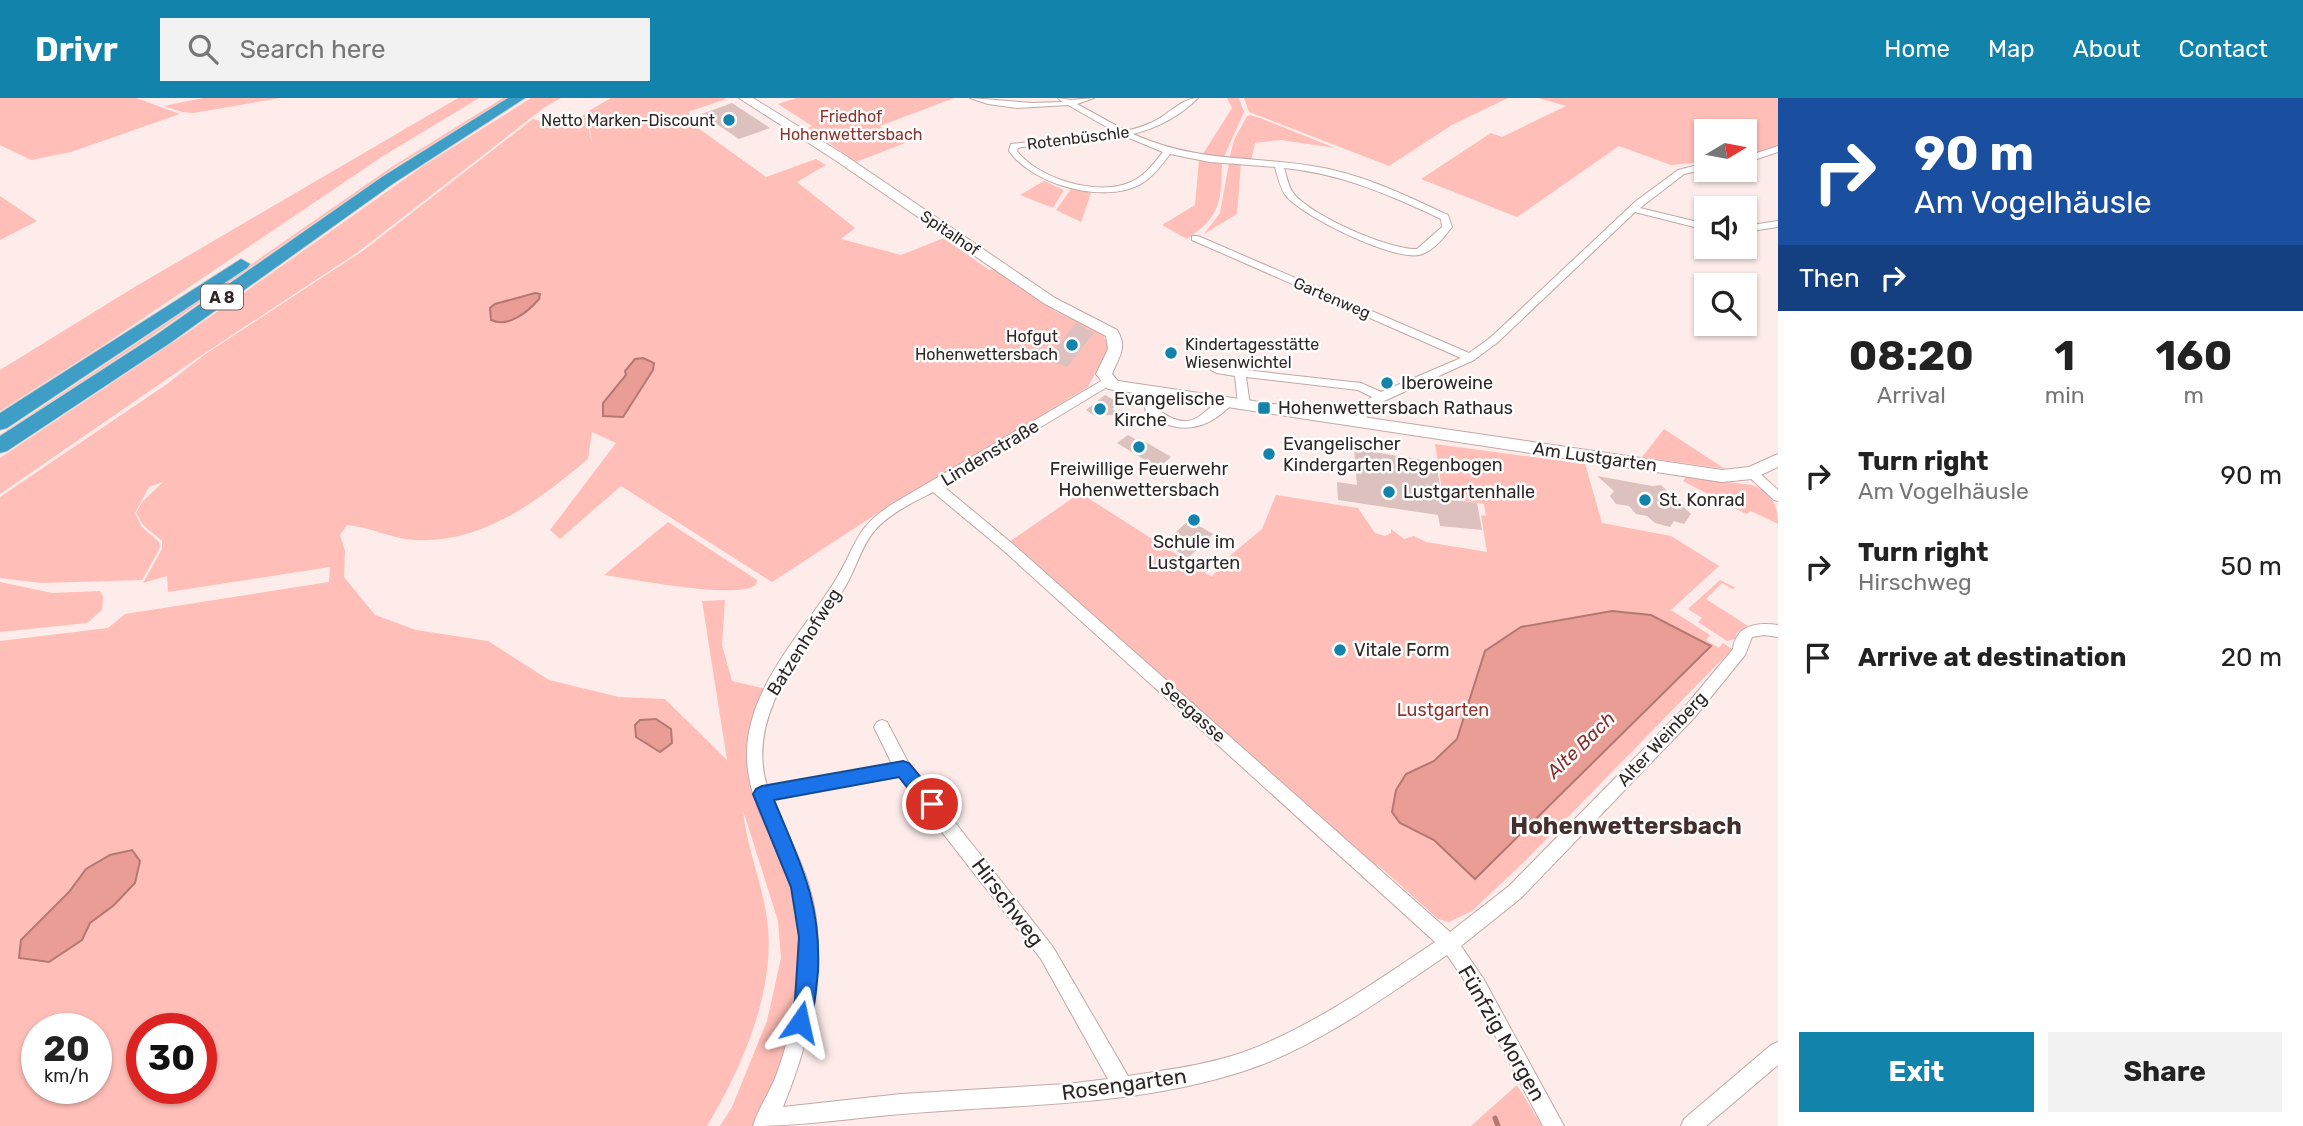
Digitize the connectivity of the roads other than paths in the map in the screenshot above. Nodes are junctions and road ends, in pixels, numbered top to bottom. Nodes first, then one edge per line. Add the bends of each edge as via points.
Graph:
1 (493, 98) edge
2 (518, 98) edge
3 (745, 98) edge
4 (974, 98) edge
5 (1090, 98) edge
6 (1194, 98) edge
7 (1066, 100) edge
8 (1128, 135) junction
9 (1778, 149) edge
10 (1168, 152) junction
11 (1757, 156) edge
12 (1279, 165) junction
13 (1694, 169) edge
14 (1634, 209) junction
15 (1694, 224) edge
16 (1778, 224) edge
17 (1757, 227) edge
18 (1195, 239) dead end
19 (1470, 358) junction
20 (1217, 370) dead end
21 (1240, 373) junction
22 (1108, 382) junction
23 (1148, 391) junction
24 (1381, 397) junction
25 (1236, 404) junction
26 (0, 423) edge
27 (1359, 423) junction
28 (0, 446) edge
29 (1778, 460) edge
30 (1752, 473) junction
31 (935, 486) junction
32 (1778, 496) edge
33 (873, 525) joint
34 (1778, 631) edge
35 (882, 727) dead end
36 (903, 769) junction
37 (762, 794) junction
38 (1448, 942) junction
39 (1778, 1052) edge
40 (1122, 1087) junction
41 (764, 1122) edge
42 (1554, 1126) edge
43 (1691, 1126) edge

1 - 26 highway, A 8 via 410,148
2 - 28 highway, A 8 via 388,180 163,339
3 - 22 street, Spitalhof via 1050,301 1112,333 1117,348 1104,371
4 - 7 street via 1026,105
5 - 7 street
6 - 8 street, Rotenbüschle via 1161,122
7 - 8 street
8 - 10 street
8 - 10 street, Rotenbüschle via 1023,144 1014,146 1013,151 1020,162 1050,179 1096,190 1132,186
9 - 11 street
10 - 12 street
12 - 12 street via 1329,172 1363,183 1445,217 1447,226 1420,251 1389,247 1305,208 1291,196
13 - 14 street via 1681,172
14 - 15 street
14 - 19 street
16 - 17 street
18 - 19 street, Gartenweg
19 - 24 street
20 - 21 street
21 - 24 street via 1360,387
21 - 25 street
22 - 23 street, Am Lustgarten
22 - 31 street, Lindenstraße
23 - 25 street, Am Lustgarten
23 - 25 street via 1150,409 1175,424 1195,425
24 - 27 street via 1369,404
25 - 27 street, Am Lustgarten
27 - 30 street, Am Lustgarten via 1722,476
29 - 30 street
30 - 32 street
31 - 33 street, Lindenstraße
31 - 38 street, Seegasse
33 - 37 street, Batzenhofweg via 773,686 761,714 755,769
34 - 38 street, Alter Weinberg via 1749,631 1740,641 1740,651 1689,713 1568,840 1515,892
35 - 36 street, Hirschweg
36 - 37 street
36 - 40 street, Hirschweg via 1047,953
37 - 41 street, Batzenhofweg via 800,887 809,937 806,1000 788,1065
38 - 40 street, Rosengarten via 1369,997 1288,1042 1245,1061
38 - 42 street, Fünfzig Morgen via 1477,984
39 - 43 street
40 - 41 street, Rosengarten via 901,1104

